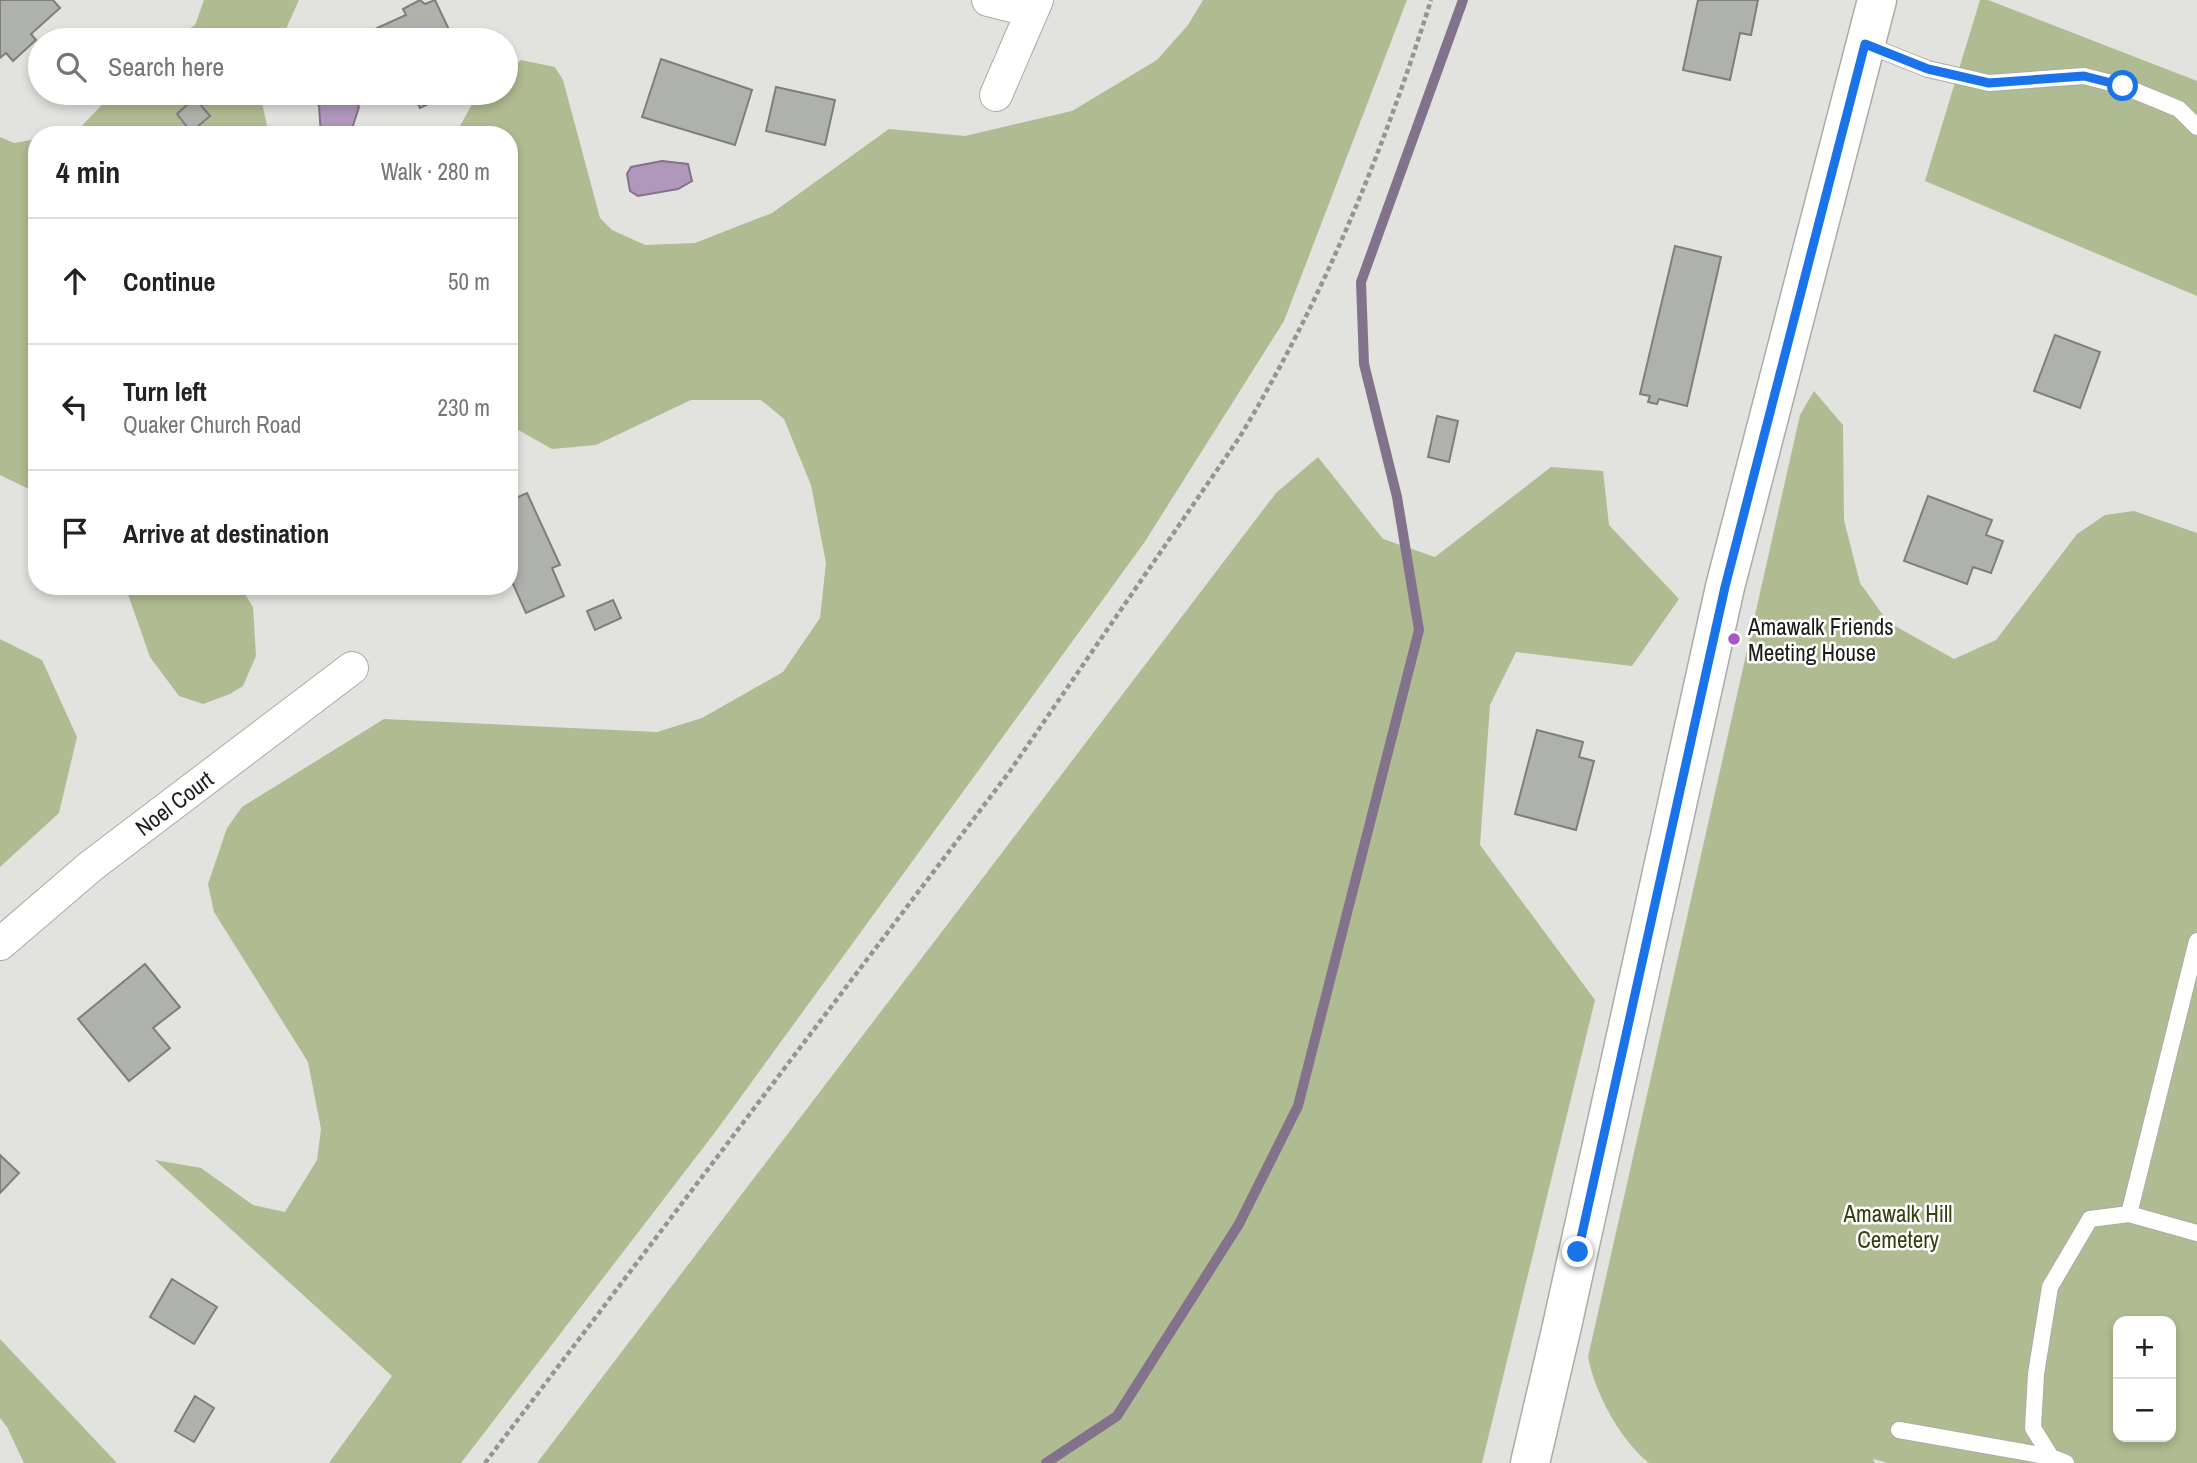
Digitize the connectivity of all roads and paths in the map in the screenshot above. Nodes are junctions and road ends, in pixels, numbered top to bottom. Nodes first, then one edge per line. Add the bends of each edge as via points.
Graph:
1 (989, 0) edge
2 (1431, 0) edge
3 (1877, 0) edge
4 (1034, 5) edge
5 (1865, 44) junction
6 (996, 95) dead end
7 (2197, 127) edge
8 (352, 668) dead end
9 (2197, 941) edge
10 (0, 944) edge
11 (2129, 1214) junction
12 (2197, 1233) edge
13 (1899, 1430) dead end
14 (2059, 1460) edge
15 (485, 1463) edge
16 (1530, 1463) edge

1 - 4 street
2 - 15 path via 1379,152 1331,262 1239,438 1010,771
3 - 5 street
4 - 6 street
5 - 7 lane via 1928,69 1989,83 2084,76 2179,109
5 - 16 street via 1725,587
8 - 10 street, Noel Court via 91,866
9 - 11 lane
11 - 12 lane
11 - 14 lane via 2090,1219 2050,1287 2036,1374 2034,1428
13 - 14 lane

